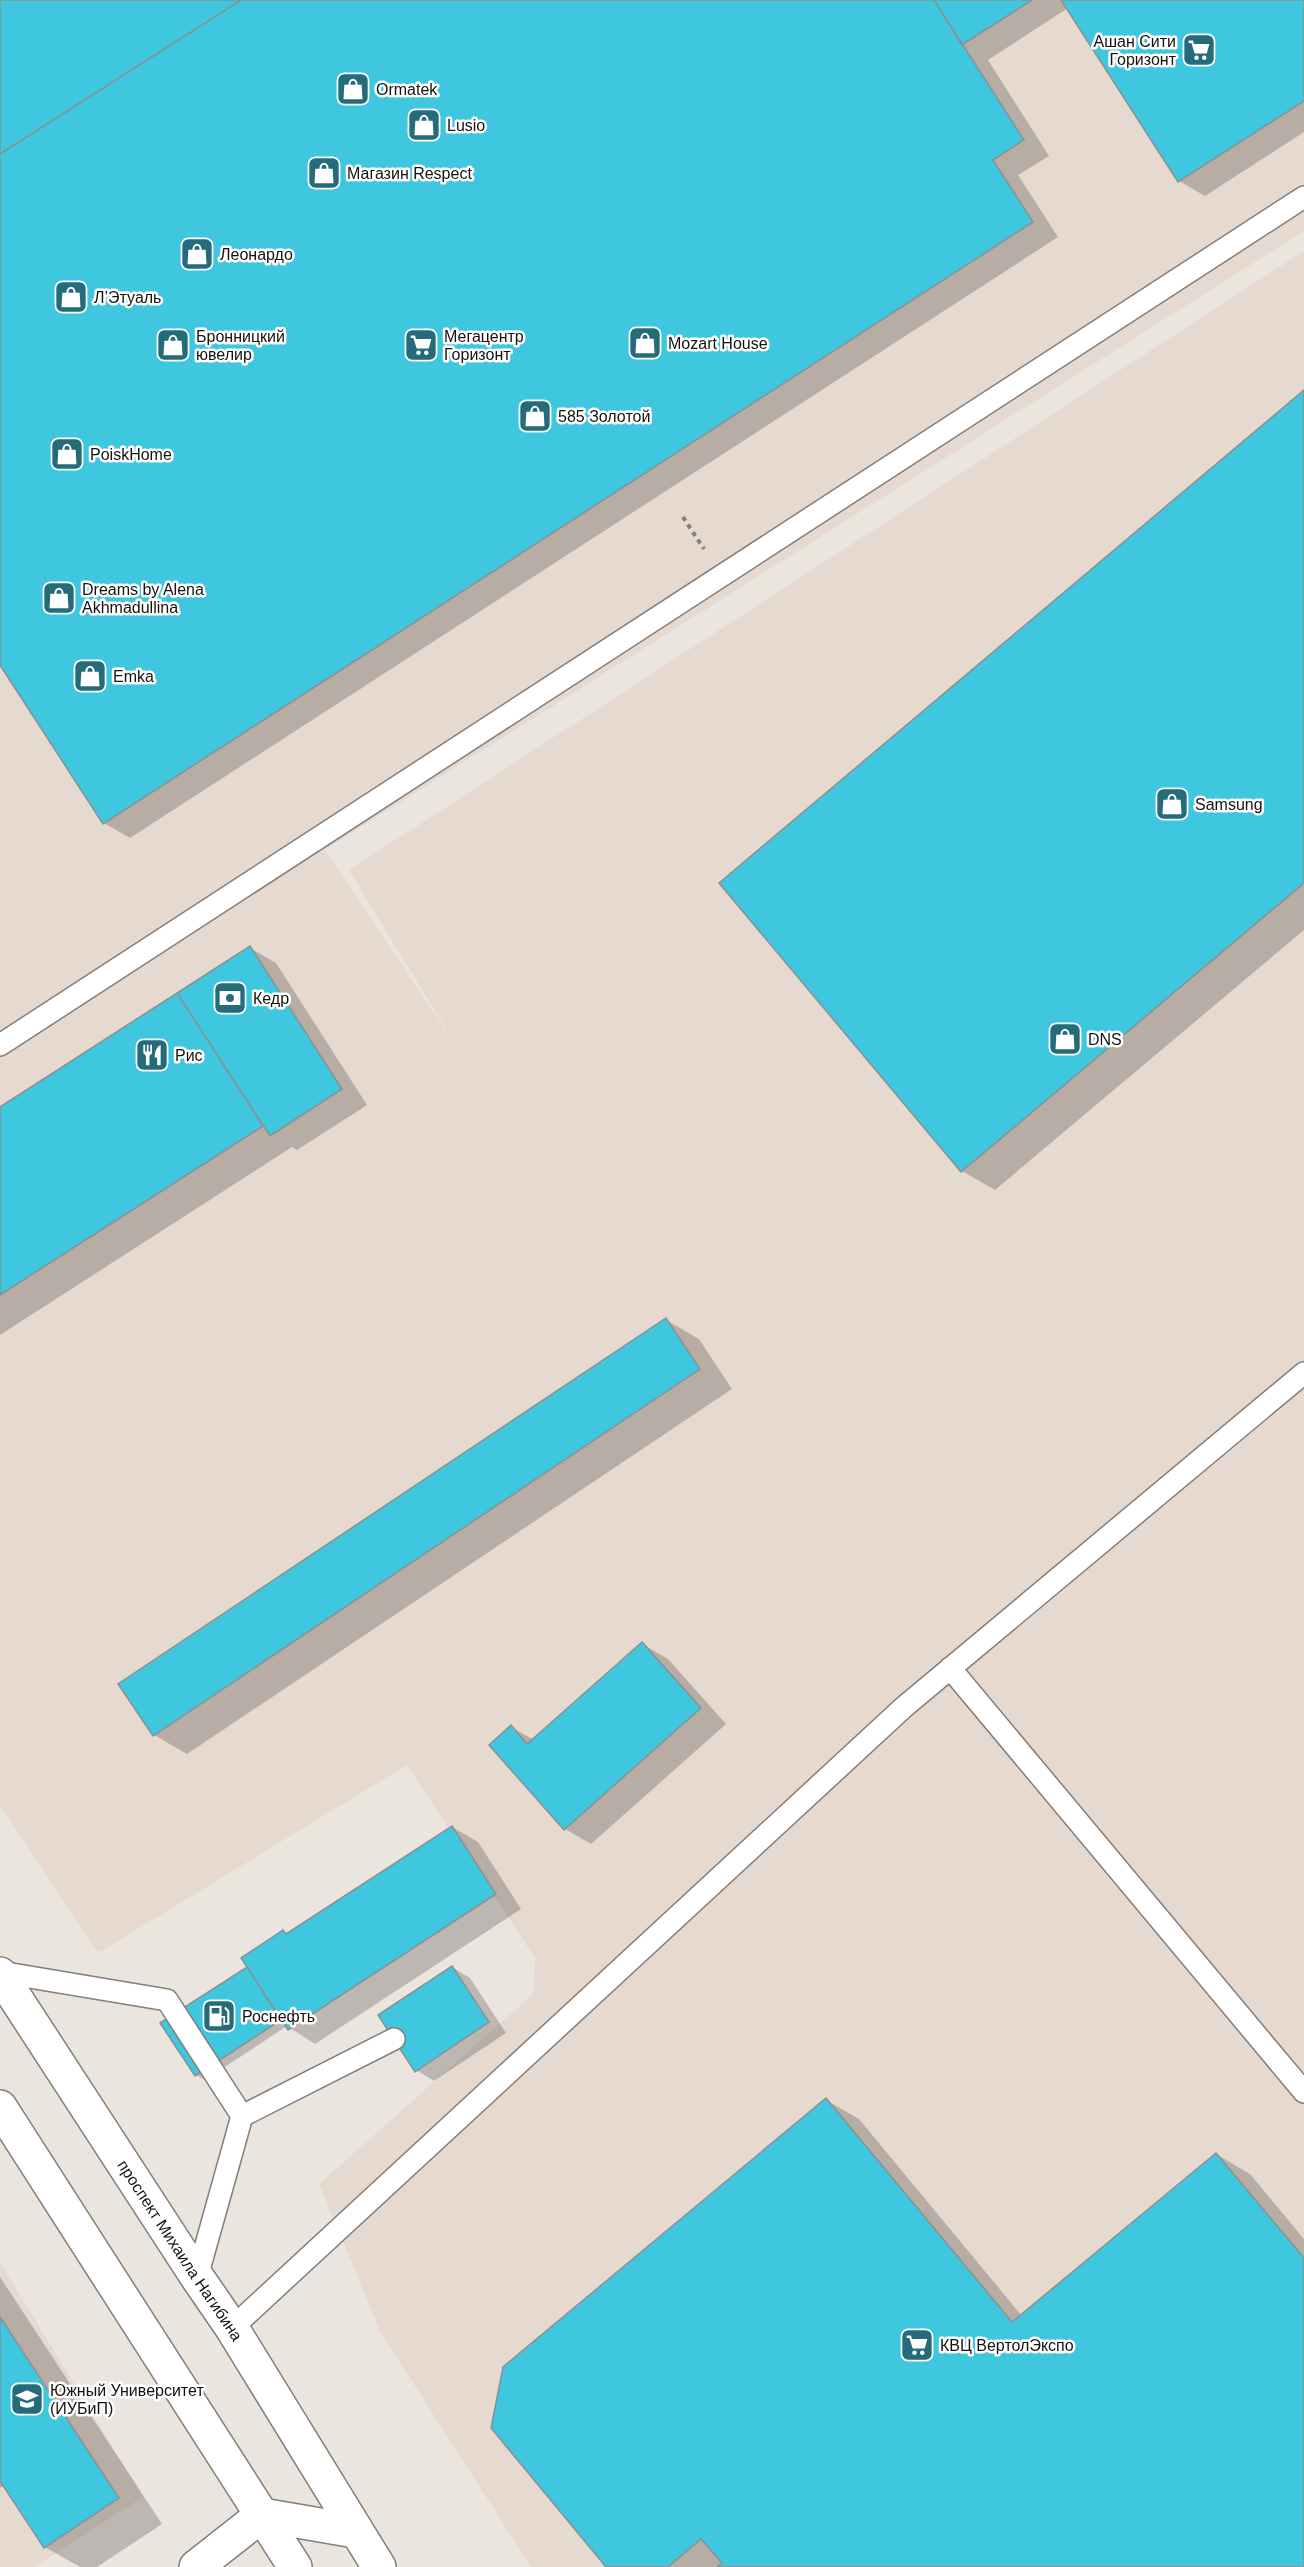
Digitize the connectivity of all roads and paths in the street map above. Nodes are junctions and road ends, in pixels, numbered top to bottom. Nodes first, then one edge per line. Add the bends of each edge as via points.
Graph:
1 (1304, 197) edge
2 (0, 1045) edge
3 (1304, 1373) edge
4 (950, 1668) junction
5 (0, 1973) edge
6 (394, 2039) dead end
7 (1304, 2092) edge
8 (0, 2107) edge
9 (242, 2116) junction
10 (196, 2277) junction
11 (232, 2328) junction
12 (262, 2515) junction
13 (356, 2531) junction
14 (196, 2567) edge
15 (295, 2567) edge
16 (379, 2567) edge

1 - 2 lane
3 - 4 lane
4 - 7 lane
4 - 11 lane
5 - 9 lane via 167,2000
5 - 10 main road, проспект Михаила Нагибина
6 - 9 lane
8 - 12 main road
9 - 10 lane
10 - 11 main road, проспект Михаила Нагибина
11 - 13 main road, проспект Михаила Нагибина
12 - 13 main road
12 - 14 main road
12 - 15 main road
13 - 16 main road, проспект Михаила Нагибина

